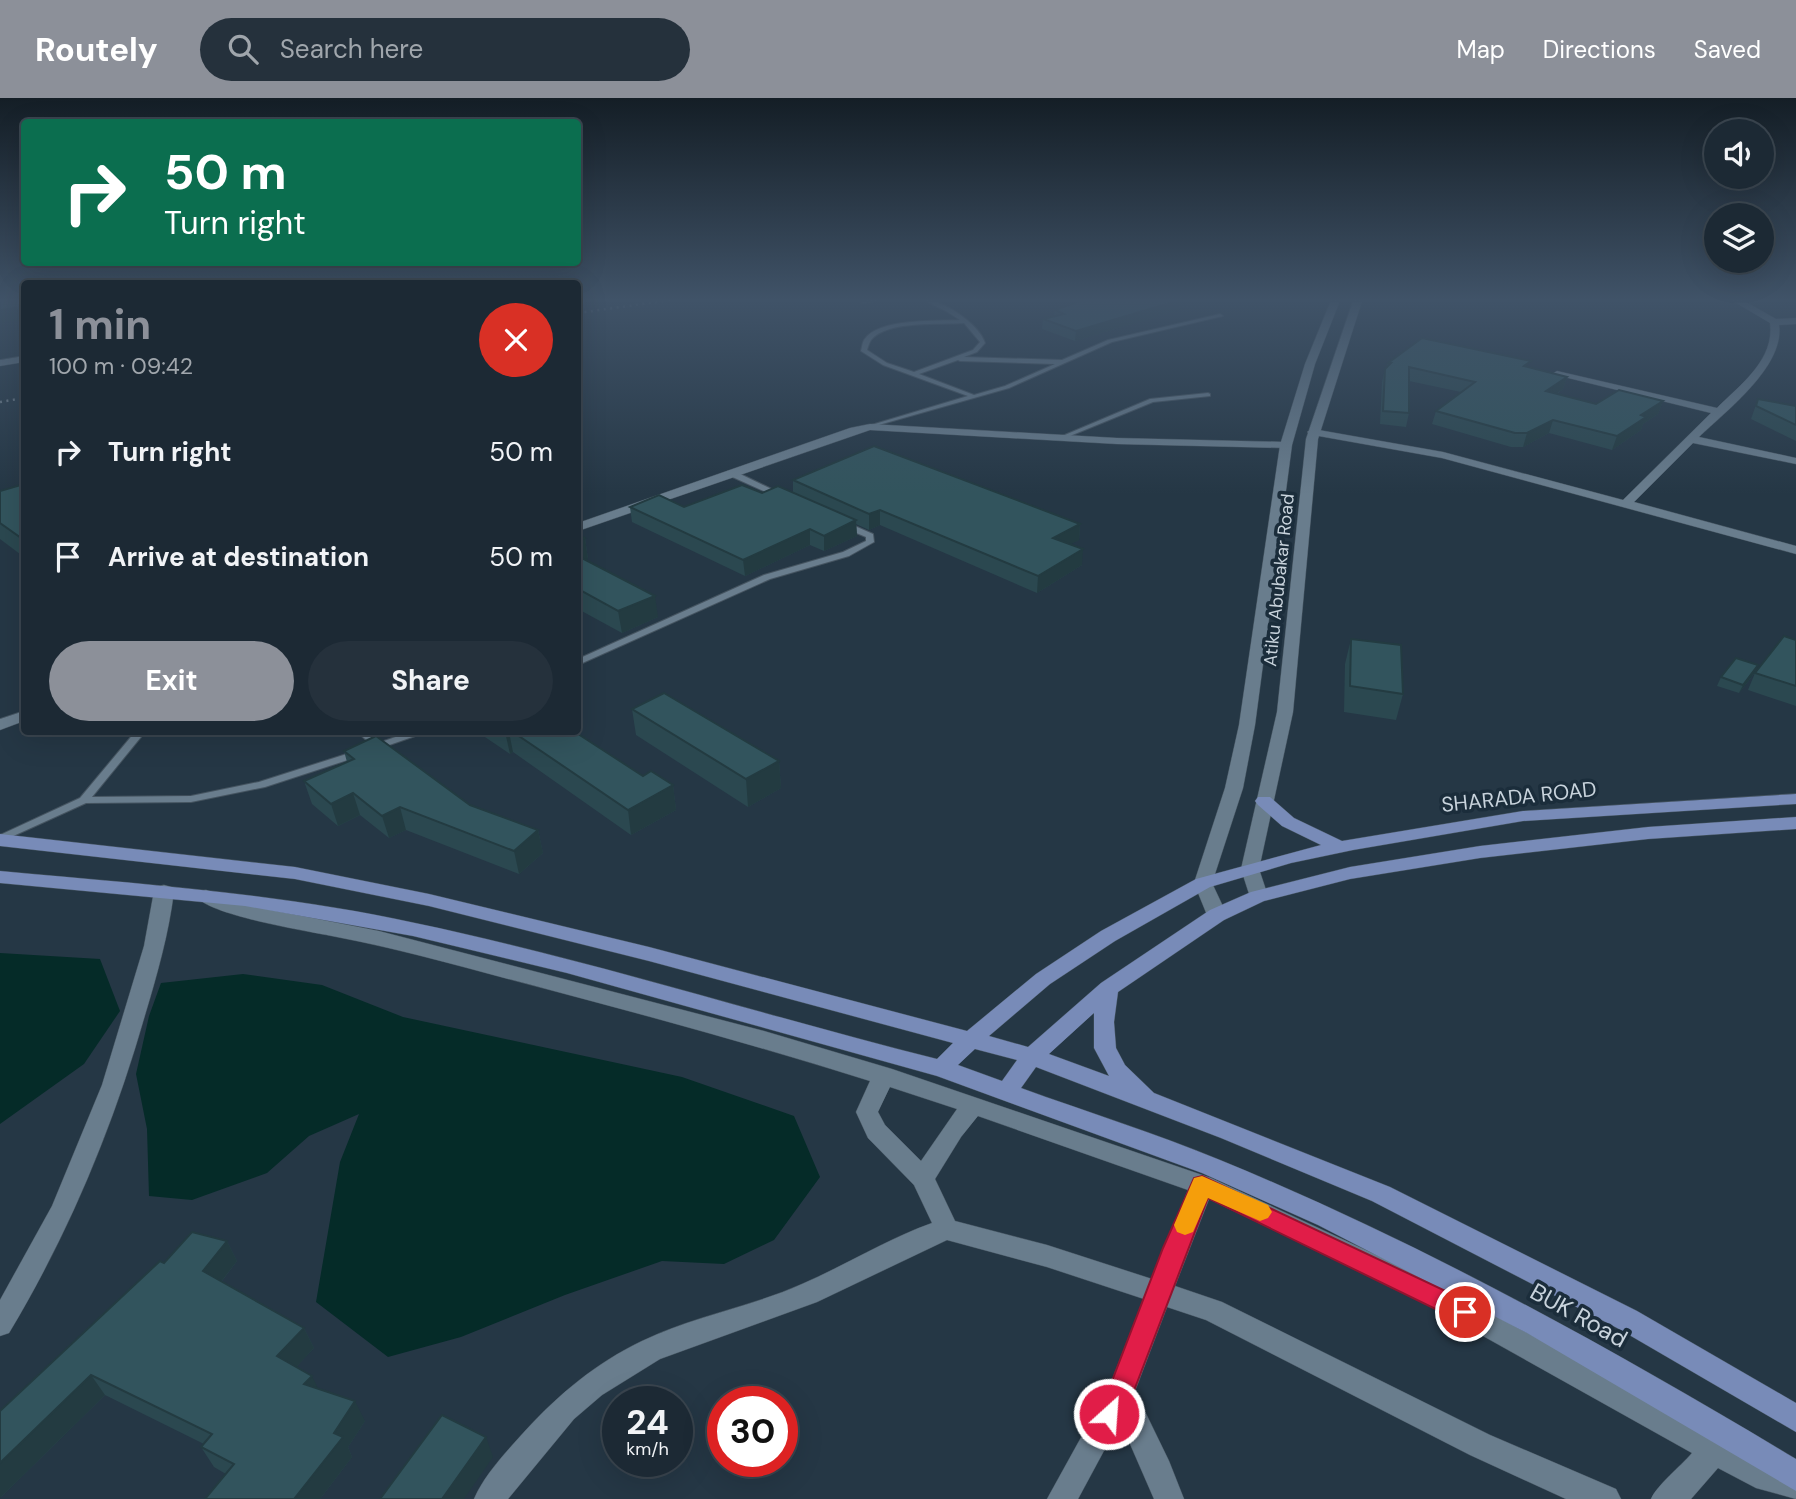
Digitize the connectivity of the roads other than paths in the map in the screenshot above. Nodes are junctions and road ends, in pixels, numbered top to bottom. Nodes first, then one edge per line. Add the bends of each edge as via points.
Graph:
1 (888, 363) edge
2 (943, 363) edge
3 (1060, 363) edge
4 (1310, 363) edge
5 (1337, 363) edge
6 (1764, 363) edge
7 (915, 374) junction
8 (1557, 374) edge
9 (1208, 395) dead end
10 (975, 397) junction
11 (1717, 411) junction
12 (870, 428) junction
13 (1313, 432) junction
14 (1063, 437) junction
15 (1690, 439) junction
16 (1286, 445) junction
17 (1796, 461) edge
18 (731, 473) junction
19 (794, 502) edge
20 (1625, 503) junction
21 (841, 523) edge
22 (581, 526) edge
23 (1796, 550) edge
24 (581, 652) edge
25 (589, 657) junction
26 (581, 661) edge
27 (21, 717) edge
28 (0, 725) edge
29 (137, 735) edge
30 (366, 735) edge
31 (410, 735) edge
32 (380, 746) junction
33 (1796, 799) edge
34 (83, 800) junction
35 (1264, 801) junction
36 (1796, 823) edge
37 (0, 840) edge
38 (1340, 847) junction
39 (1250, 869) junction
40 (0, 877) edge
41 (1203, 883) junction
42 (164, 891) junction
43 (203, 894) junction
44 (1258, 896) junction
45 (1217, 915) junction
46 (1108, 988) junction
47 (970, 1040) junction
48 (1032, 1056) junction
49 (941, 1068) junction
50 (884, 1075) junction
51 (1007, 1091) junction
52 (1157, 1104) junction
53 (974, 1105) junction
54 (923, 1178) junction
55 (1202, 1185) junction
56 (947, 1229) junction
57 (1158, 1292) junction
58 (0, 1324) edge
59 (1121, 1392) junction
60 (1796, 1418) edge
61 (1714, 1450) junction
62 (1796, 1476) edge
63 (1796, 1486) edge
64 (489, 1499) edge
65 (1062, 1499) edge
66 (1169, 1499) edge
67 (1606, 1499) edge
68 (1666, 1499) edge

1 - 7 lane
2 - 7 lane
3 - 10 lane
4 - 16 street
5 - 13 street, Atiku Abubakar Road
6 - 11 street
7 - 10 lane
8 - 11 street
9 - 14 lane via 1152,400
10 - 12 lane
11 - 15 street
12 - 14 street
12 - 18 street
13 - 20 street via 1443,455
13 - 35 street, Atiku Abubakar Road via 1285,712
14 - 16 street
15 - 17 street
15 - 20 street
16 - 41 street via 1247,725 1234,788
18 - 19 lane
18 - 22 street
20 - 23 street
21 - 25 lane via 870,536 870,542 767,576
24 - 25 lane
25 - 26 lane
27 - 28 street
29 - 34 lane
30 - 32 lane
31 - 32 lane
32 - 34 lane via 261,785 191,799
33 - 38 main road, SHARADA ROAD via 1523,816
34 - 37 lane
35 - 38 main road via 1288,822
35 - 39 street, Atiku Abubakar Road
36 - 44 main road via 1648,833 1480,852 1350,873
37 - 47 main road, BUK Road via 295,873 429,900
38 - 39 main road, SHARADA ROAD
39 - 41 main road, SHARADA ROAD
39 - 44 street
40 - 42 main road, BUK Road
41 - 45 street
41 - 47 main road, SHARADA ROAD via 1043,979
42 - 43 main road, BUK Road
42 - 58 street via 153,955 108,1103 35,1267
43 - 49 main road, BUK Road via 412,929 567,966
43 - 50 street via 255,913 379,938
44 - 45 main road
45 - 46 main road
46 - 48 main road
46 - 52 main road via 1107,1056 1113,1067
47 - 48 main road, BUK Road
47 - 49 main road, SHARADA ROAD
48 - 51 main road
48 - 52 main road, BUK Road
49 - 51 main road, BUK Road
50 - 53 street
50 - 54 street via 867,1112 876,1132
51 - 62 main road, BUK Road via 1210,1166 1327,1218 1536,1324
52 - 60 main road, BUK Road via 1381,1195 1605,1308
53 - 54 street
53 - 55 street
54 - 56 street
55 - 57 street
55 - 61 street via 1417,1286
56 - 57 street
56 - 64 street via 808,1294 651,1350 564,1409
57 - 59 street
57 - 67 street via 1213,1310 1480,1445
59 - 65 street
59 - 66 street
61 - 63 street via 1756,1473
61 - 68 street

